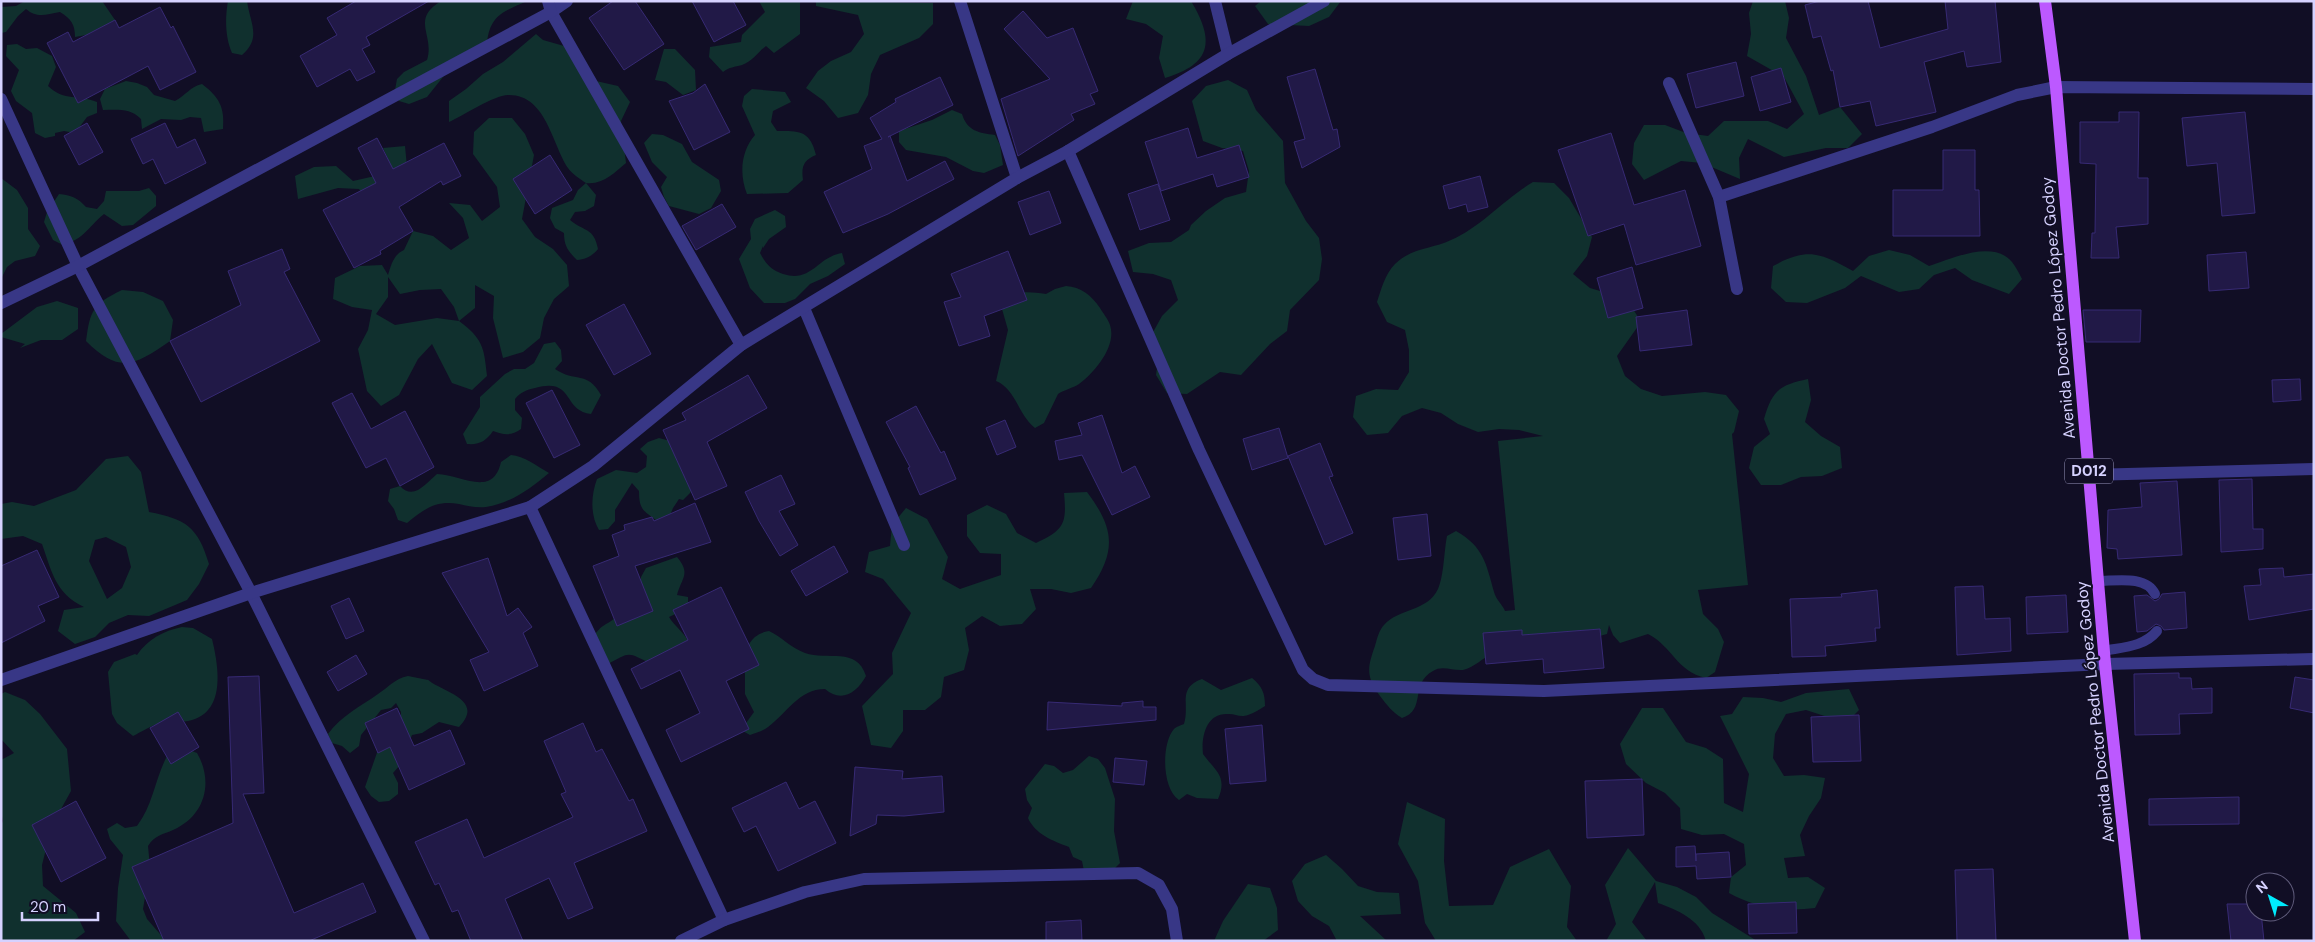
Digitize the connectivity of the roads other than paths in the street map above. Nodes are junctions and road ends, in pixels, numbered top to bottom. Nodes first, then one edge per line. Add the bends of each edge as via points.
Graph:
1 (567, 1) edge
2 (960, 1) edge
3 (1216, 1) edge
4 (1324, 1) edge
5 (2044, 2) edge
6 (549, 7) edge
7 (1228, 54) junction
8 (1669, 83) dead end
9 (2056, 87) junction
10 (2314, 89) edge
11 (1, 99) edge
12 (1068, 151) junction
13 (1017, 178) junction
14 (1718, 197) junction
15 (78, 266) junction
16 (1737, 288) dead end
17 (1, 303) edge
18 (804, 308) junction
19 (741, 345) junction
20 (2314, 469) edge
21 (2089, 475) junction
22 (530, 507) junction
23 (904, 545) dead end
24 (2098, 581) junction
25 (251, 592) junction
26 (2155, 594) dead end
27 (2157, 630) dead end
28 (2103, 651) junction
29 (2314, 659) edge
30 (2105, 664) junction
31 (1, 680) edge
32 (724, 920) junction
33 (424, 941) edge
34 (681, 941) edge
35 (1177, 941) edge
36 (2135, 941) edge

1 - 6 street
2 - 13 street
3 - 7 street
4 - 7 street
5 - 9 main road, Avenida Doctor Pedro López Godoy / D012
6 - 15 street
6 - 19 street
7 - 12 street
8 - 14 street
9 - 10 street
9 - 14 street via 2017,95 1932,127
9 - 21 main road, Avenida Doctor Pedro López Godoy / D012
11 - 15 street
12 - 13 street
12 - 30 street via 1199,450 1303,670 1313,679 1328,685 1544,691
13 - 18 street
14 - 16 street
15 - 17 street
15 - 25 street
18 - 19 street
18 - 23 street
19 - 22 street via 593,466
20 - 21 street
21 - 24 main road, Avenida Doctor Pedro López Godoy / D012
22 - 25 street
22 - 32 street
24 - 26 lane via 2141,582 2149,585
24 - 28 main road, Avenida Doctor Pedro López Godoy / D012
25 - 31 street
25 - 33 street
27 - 28 lane via 2146,641 2134,646
28 - 30 main road, Avenida Doctor Pedro López Godoy / D012
29 - 30 street
30 - 36 main road, Avenida Doctor Pedro López Godoy / D012
32 - 34 street
32 - 35 street via 805,892 864,879 1138,873 1159,886 1172,909

